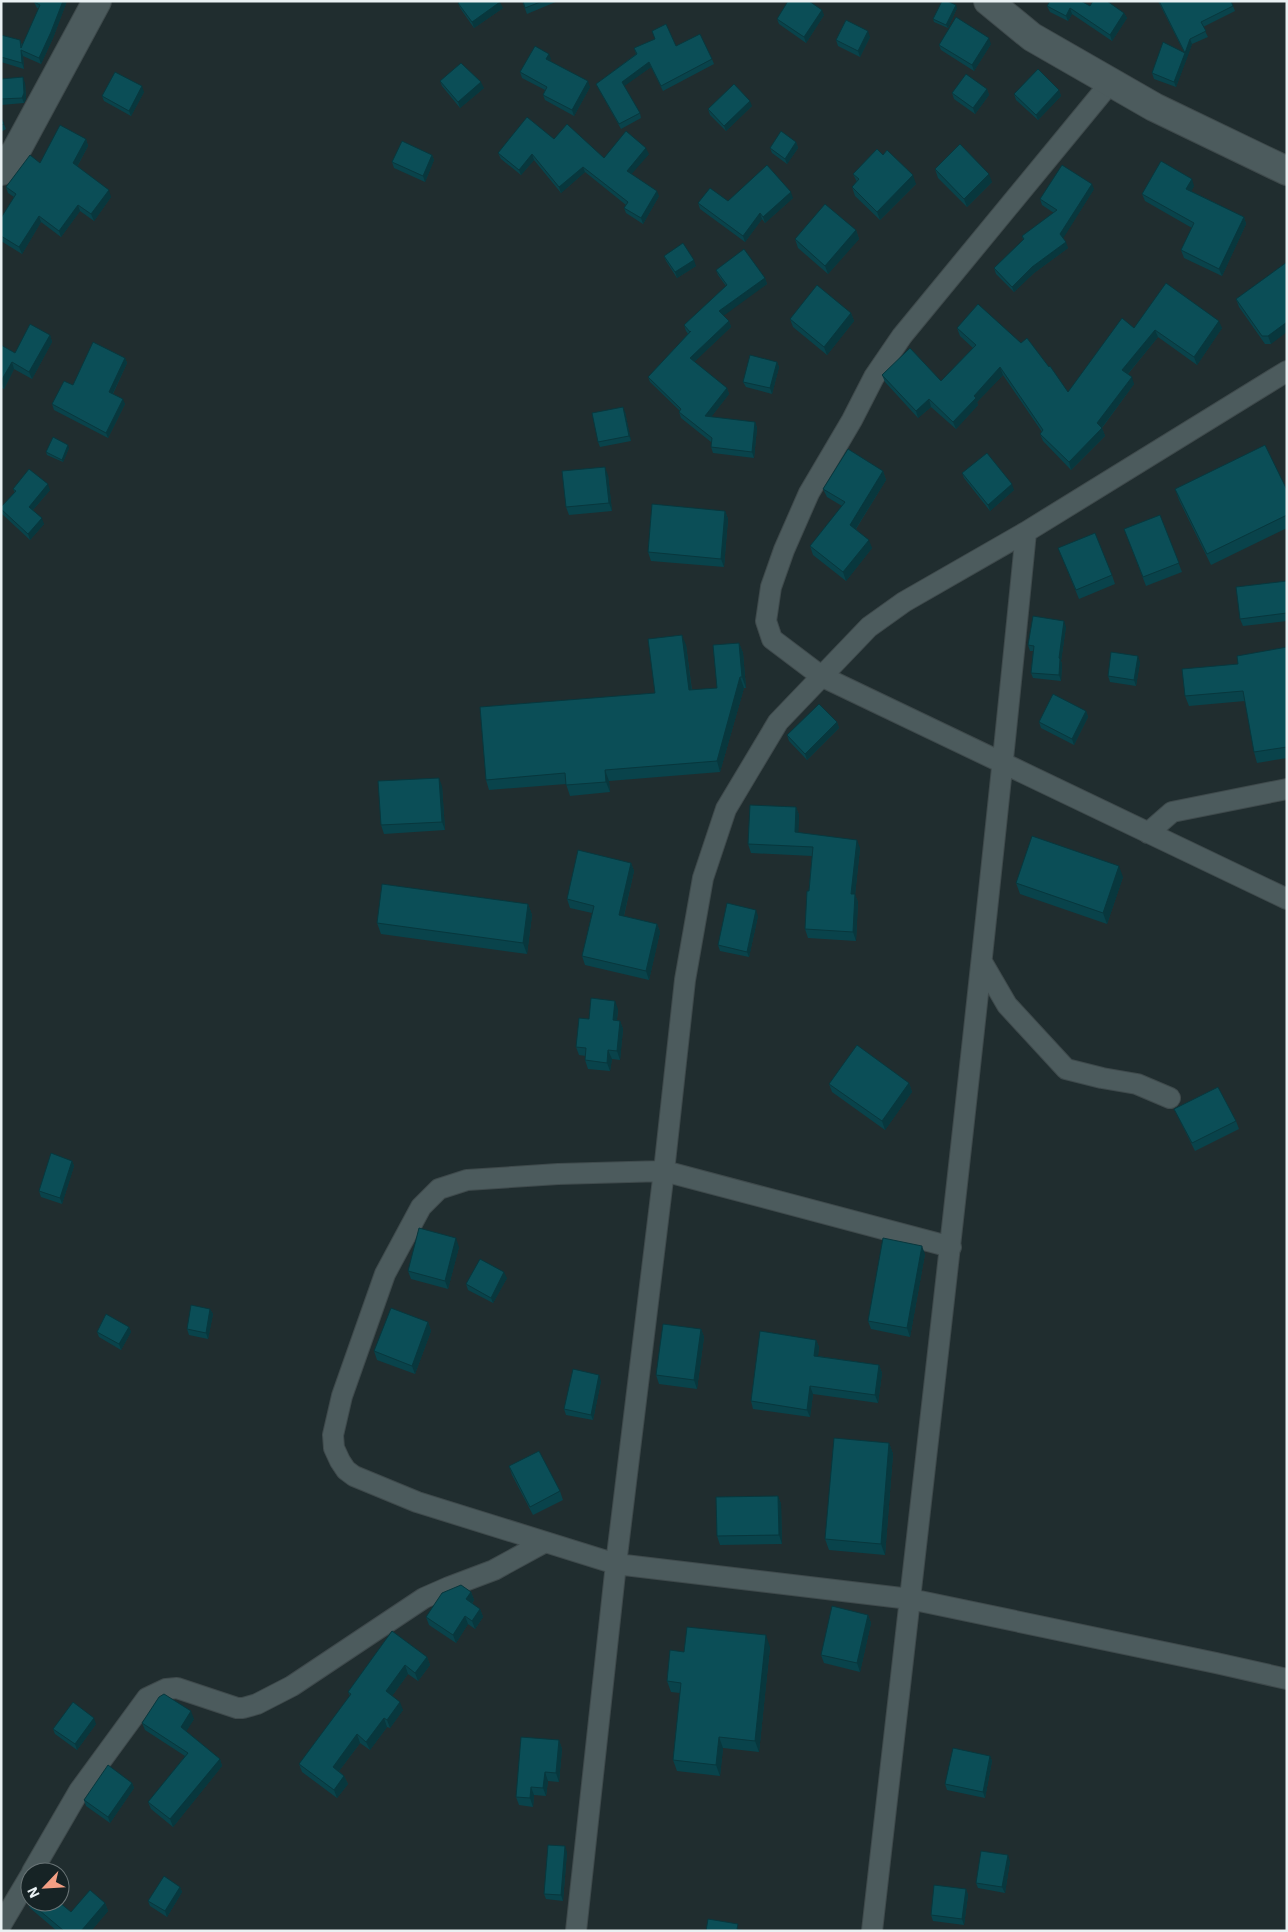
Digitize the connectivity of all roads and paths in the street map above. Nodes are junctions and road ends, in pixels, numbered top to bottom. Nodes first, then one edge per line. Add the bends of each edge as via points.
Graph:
1 (97, 1) edge
2 (988, 1) edge
3 (1111, 82) junction
4 (1, 171) edge
5 (1287, 171) edge
6 (1287, 371) edge
7 (1026, 532) junction
8 (821, 676) junction
9 (1003, 764) junction
10 (1287, 789) edge
11 (1148, 833) junction
12 (1287, 899) edge
13 (982, 962) junction
14 (1170, 1098) dead end
15 (664, 1171) junction
16 (951, 1247) junction
17 (545, 1542) junction
18 (616, 1564) junction
19 (910, 1599) junction
20 (1287, 1679) edge
21 (38, 1862) edge
22 (20, 1893) edge
23 (1, 1926) edge
24 (576, 1931) edge
25 (872, 1931) edge

1 - 4 street via 16,151
2 - 3 street via 1032,37
3 - 5 street via 1154,107
3 - 8 street via 902,336 874,378 809,493 771,587 766,621 772,639
6 - 7 street
7 - 8 street via 897,607 869,627
7 - 9 street
8 - 9 street
8 - 15 street via 778,722 726,809 703,878 685,980
9 - 11 street
9 - 13 street
10 - 11 street via 1172,812
11 - 12 street
13 - 14 street via 1008,1005 1066,1069 1137,1084
13 - 16 street
15 - 16 street
15 - 17 street via 467,1180 439,1189 421,1207 385,1274 342,1396 333,1435 334,1448 346,1470 354,1476 417,1502
15 - 18 street
16 - 19 street
17 - 18 street
17 - 21 street via 494,1570 424,1598 292,1686 256,1704 237,1708 177,1688 166,1689 147,1698 79,1791
18 - 19 street
18 - 24 street
19 - 20 street
19 - 25 street
22 - 23 street

